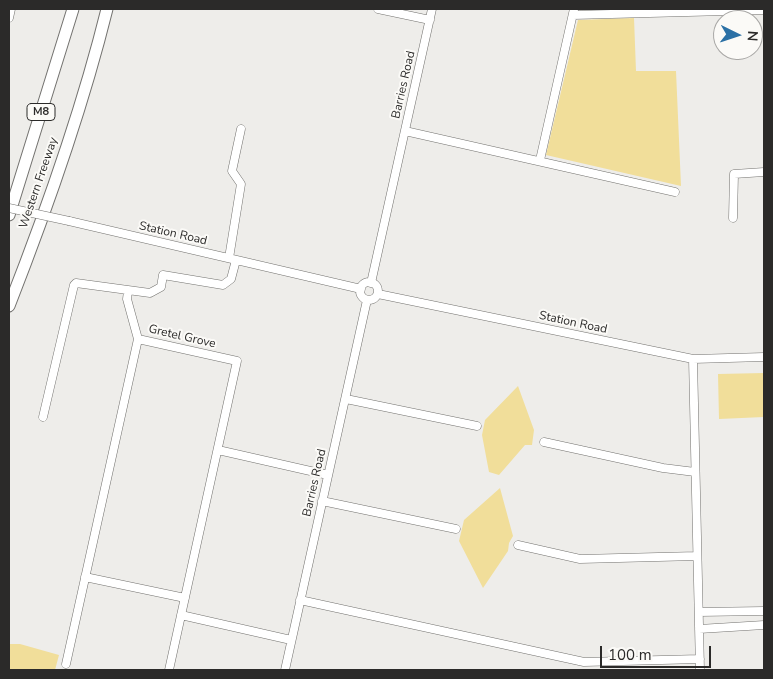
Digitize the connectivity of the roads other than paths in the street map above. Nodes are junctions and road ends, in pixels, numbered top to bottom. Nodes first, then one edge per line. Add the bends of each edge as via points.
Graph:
1 (11, 9) edge
2 (73, 9) edge
3 (107, 9) edge
4 (378, 9) edge
5 (432, 9) edge
6 (764, 10) edge
7 (574, 12) edge
8 (9, 18) edge
9 (430, 20) junction
10 (241, 129) dead end
11 (405, 131) junction
12 (540, 160) junction
13 (764, 172) edge
14 (675, 192) dead end
15 (9, 208) edge
16 (9, 215) edge
17 (732, 218) dead end
18 (232, 259) junction
19 (371, 282) junction
20 (361, 289) junction
21 (128, 291) junction
22 (378, 294) junction
23 (368, 300) junction
24 (9, 306) edge
25 (138, 339) junction
26 (764, 357) edge
27 (707, 358) junction
28 (693, 359) junction
29 (693, 374) junction
30 (346, 399) junction
31 (43, 417) dead end
32 (477, 426) dead end
33 (544, 442) dead end
34 (218, 450) junction
35 (695, 472) junction
36 (328, 474) junction
37 (322, 501) junction
38 (456, 529) dead end
39 (518, 545) dead end
40 (697, 556) junction
41 (85, 577) junction
42 (185, 598) junction
43 (300, 600) junction
44 (699, 612) junction
45 (764, 612) edge
46 (182, 615) junction
47 (764, 625) edge
48 (699, 629) junction
49 (291, 640) junction
50 (700, 659) junction
51 (66, 664) dead end
52 (169, 670) edge
53 (285, 670) edge
54 (700, 670) edge

1 - 8 street
2 - 16 highway, Western Freeway / M8
3 - 24 highway, Western Freeway via 94,62 54,186
4 - 9 street
5 - 9 street, Barries Road
6 - 7 street
7 - 12 street
9 - 11 street, Barries Road
10 - 18 street via 232,171 241,184
11 - 12 street
11 - 19 street, Barries Road
12 - 14 street
13 - 17 street via 734,174
15 - 18 street, Station Road, bridge
18 - 20 street, Station Road
18 - 21 street via 231,279 223,285 163,275 161,287 150,293
19 - 20 street
19 - 22 street via 377,286
20 - 23 street via 362,296
21 - 25 street via 127,299
21 - 31 street via 74,285
22 - 23 street via 375,299
22 - 28 street, Station Road
23 - 30 street, Barries Road
25 - 34 street, Gretel Grove via 237,361
25 - 41 street, Gretel Grove
26 - 27 street, Station Road
27 - 28 street, Station Road
27 - 29 street
28 - 29 street
29 - 35 street
30 - 32 street
30 - 36 street, Barries Road
33 - 35 street
34 - 36 street
34 - 42 street, Gretel Grove
35 - 40 street
36 - 37 street, Barries Road
37 - 38 street
37 - 43 street, Barries Road
39 - 40 street via 580,560
40 - 44 street
41 - 42 street
41 - 51 street, Gretel Grove
42 - 46 street, Gretel Grove
43 - 49 street, Barries Road
43 - 50 street via 584,662
44 - 45 street
44 - 48 street
46 - 49 street
46 - 52 street, Gretel Grove
47 - 48 street
48 - 50 street
49 - 53 street, Barries Road
50 - 54 street

